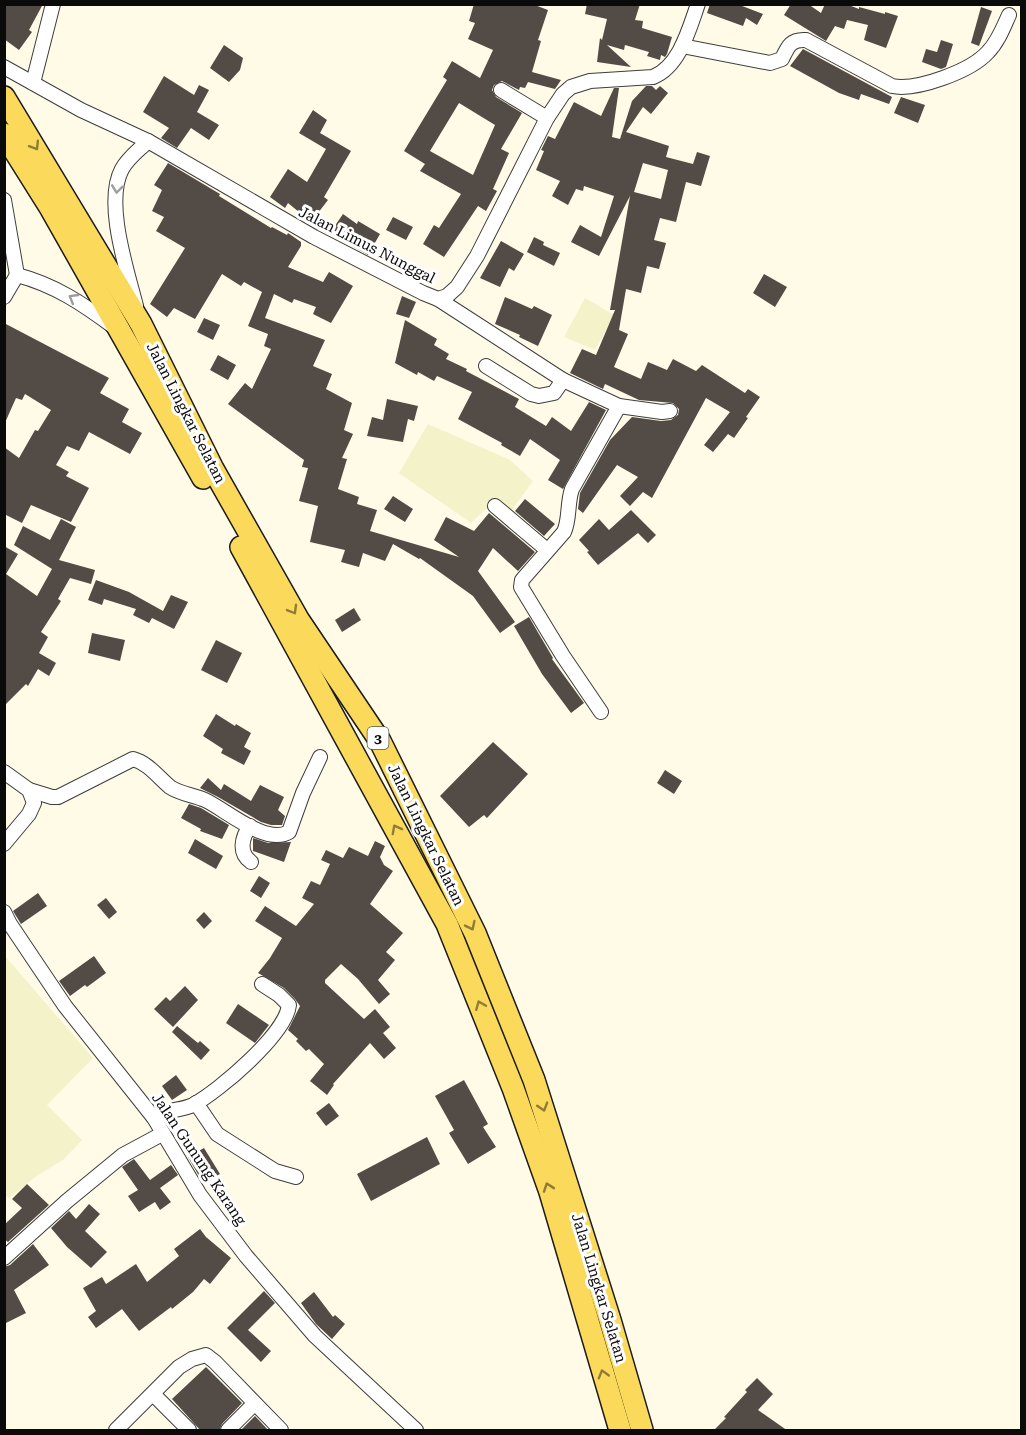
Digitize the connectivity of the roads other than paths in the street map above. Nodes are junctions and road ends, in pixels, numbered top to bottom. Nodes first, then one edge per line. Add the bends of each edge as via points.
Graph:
1 (53, 4) edge
2 (698, 4) edge
3 (1009, 15) dead end
4 (682, 46) junction
5 (4, 67) edge
6 (33, 83) junction
7 (501, 90) dead end
8 (4, 97) edge
9 (547, 118) junction
10 (4, 134) edge
11 (148, 141) junction
12 (4, 200) edge
13 (12, 276) edge
14 (4, 297) edge
15 (438, 298) junction
16 (141, 324) junction
17 (121, 332) junction
18 (486, 366) dead end
19 (563, 380) junction
20 (619, 406) junction
21 (670, 411) dead end
22 (495, 506) dead end
23 (547, 550) junction
24 (601, 712) dead end
25 (320, 757) dead end
26 (4, 772) edge
27 (29, 790) junction
28 (250, 826) junction
29 (4, 844) edge
30 (251, 862) dead end
31 (4, 912) edge
32 (262, 984) dead end
33 (534, 1080) junction
34 (513, 1088) junction
35 (195, 1103) junction
36 (154, 1118) junction
37 (162, 1134) junction
38 (296, 1177) dead end
39 (4, 1258) edge
40 (153, 1394) junction
41 (254, 1404) junction
42 (116, 1431) edge
43 (189, 1431) edge
44 (228, 1431) edge
45 (281, 1431) edge
46 (416, 1431) edge
47 (620, 1431) edge
48 (642, 1431) edge

1 - 6 street
2 - 4 street, Jalan Limus Nunggal
3 - 4 street via 999,37 980,60 936,81 901,88 806,40 790,43 782,59 770,63
4 - 9 street, Jalan Limus Nunggal via 668,67 653,76 590,81 571,87
5 - 6 street, Jalan Limus Nunggal
6 - 11 street, Jalan Limus Nunggal
7 - 9 street
8 -> 16 main road, Jalan Lingkar Selatan / 3
9 - 15 street, Jalan Limus Nunggal via 477,256 457,287
10 - 17 main road, Jalan Lingkar Selatan / 3
11 - 15 street, Jalan Limus Nunggal via 314,237
11 -> 16 street via 121,171 116,200 123,252
12 - 13 street
13 - 14 street
17 -> 13 street via 64,292 39,280
15 - 19 street
16 -> 33 main road, Jalan Lingkar Selatan / 3 via 213,469 298,619 380,741 475,933
34 -> 17 main road, Jalan Lingkar Selatan / 3 via 447,924
18 - 19 street via 539,396 554,393
19 - 20 street
20 - 21 street
20 - 23 street via 572,489 564,532
22 - 23 street
23 - 24 street via 522,580 521,587
25 - 28 street via 289,832 275,835
26 - 27 street
27 - 28 street via 58,796 133,759 145,764 171,787 207,801
27 - 29 street via 33,808
28 - 30 street via 242,848
31 - 36 street, Jalan Gunung Karang via 65,1006
32 - 35 street via 286,1000 289,1010 276,1031 237,1074
33 - 34 main road
33 -> 48 main road, Jalan Lingkar Selatan / 3
47 -> 34 main road, Jalan Lingkar Selatan / 3 via 550,1192
35 - 36 street
35 - 38 street via 218,1134 275,1171
36 - 37 street, Jalan Gunung Karang
37 - 39 street via 123,1155
37 - 46 street, Jalan Gunung Karang via 200,1195 315,1336
40 - 41 street via 179,1367 206,1355
40 - 42 street
40 - 43 street
41 - 44 street
41 - 45 street

